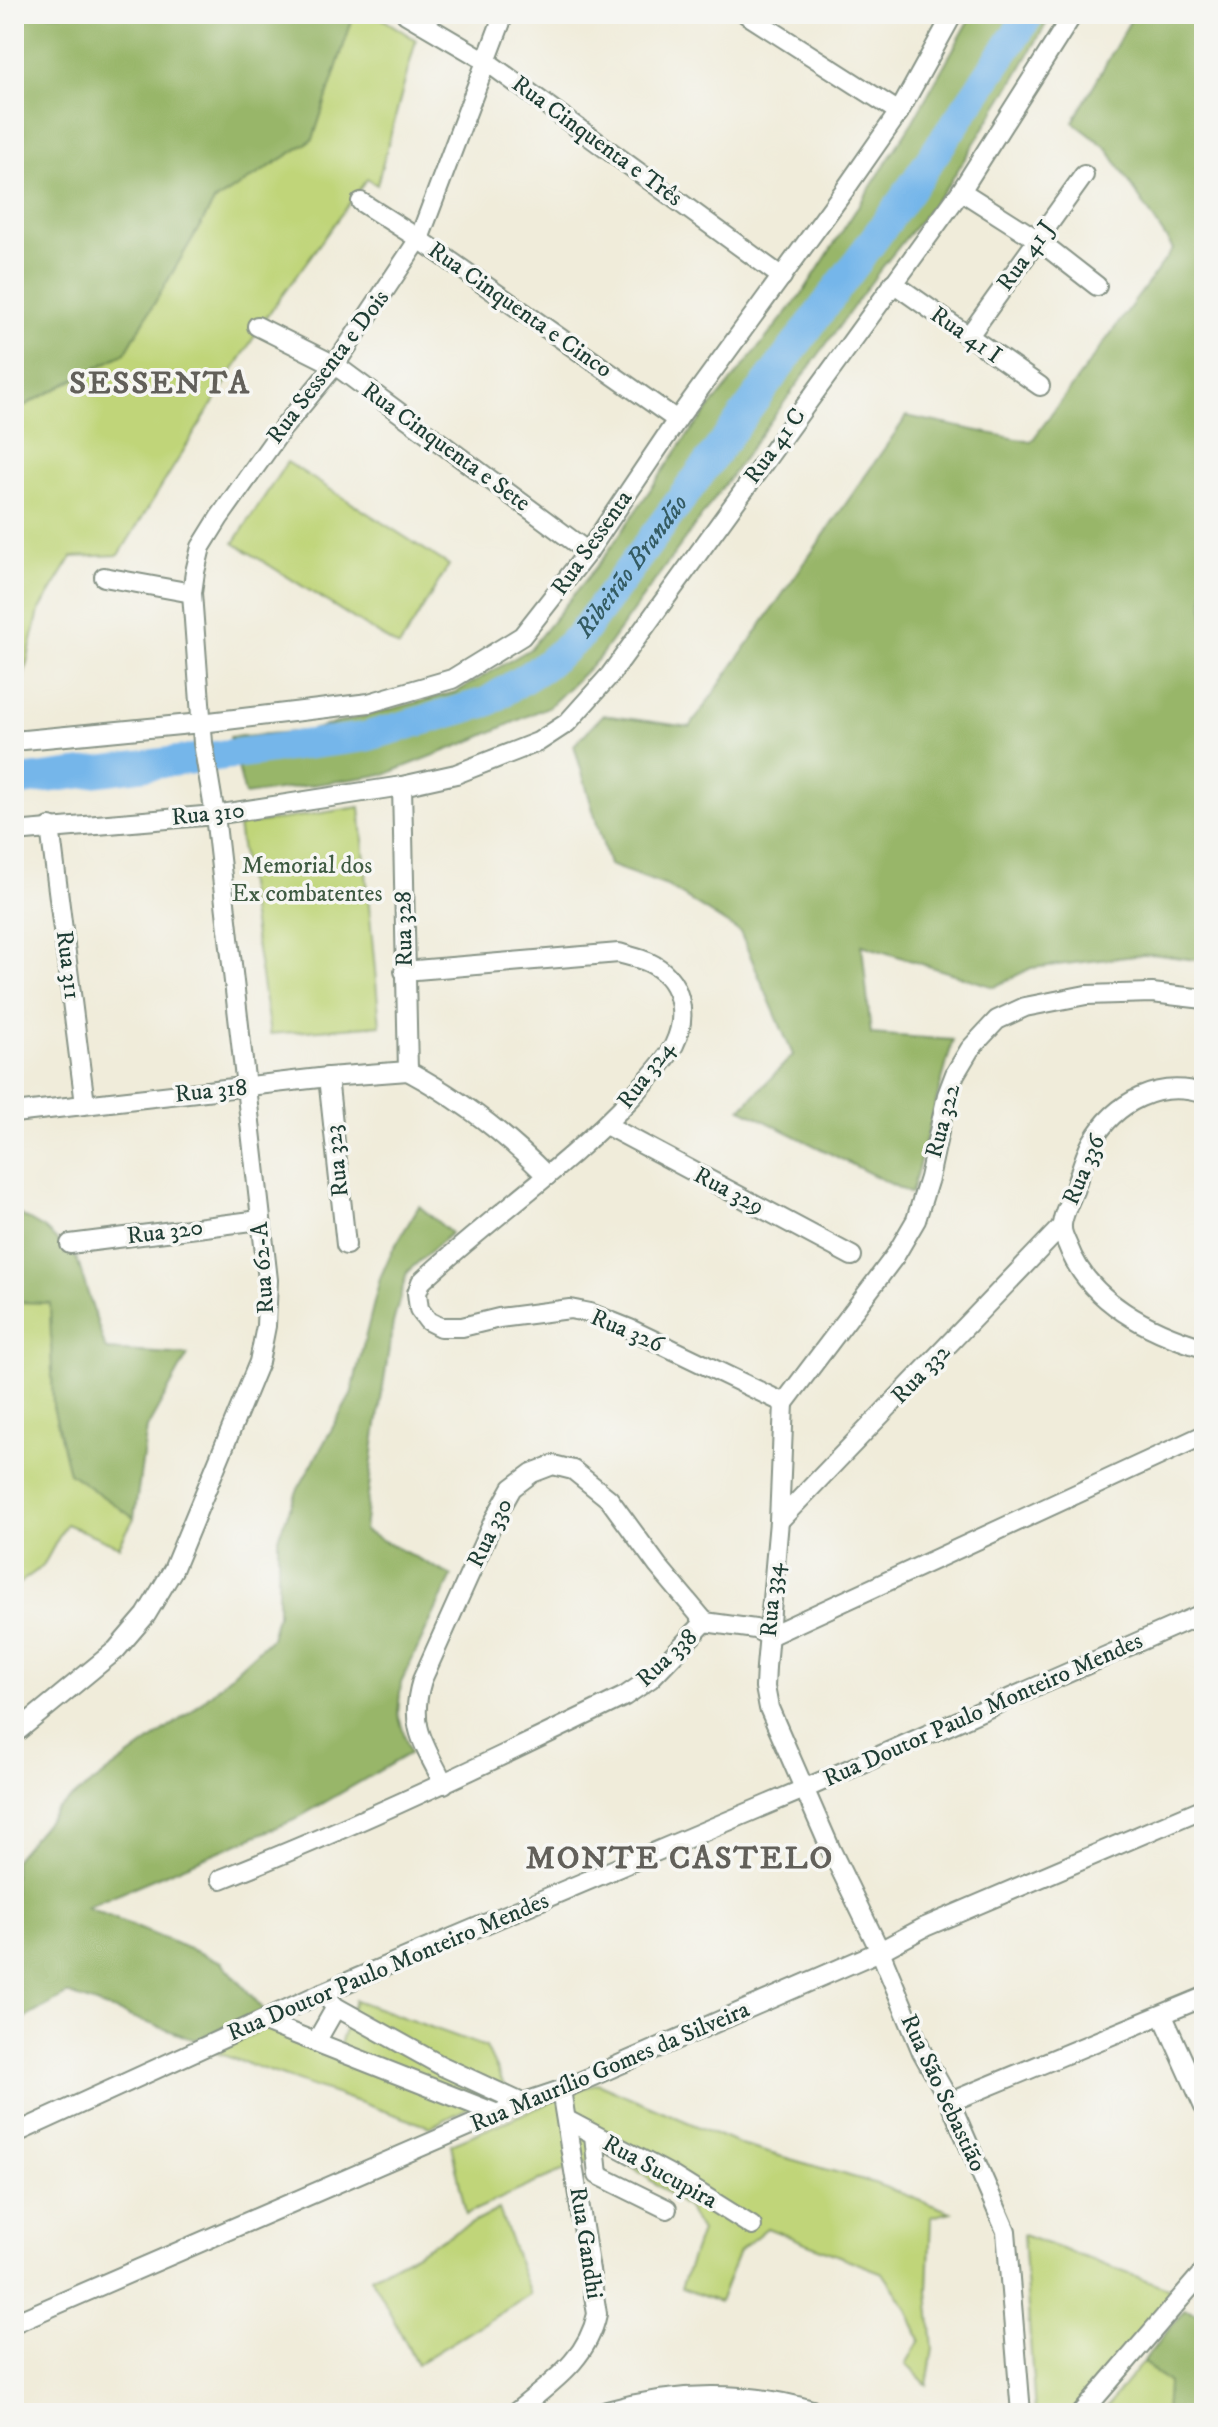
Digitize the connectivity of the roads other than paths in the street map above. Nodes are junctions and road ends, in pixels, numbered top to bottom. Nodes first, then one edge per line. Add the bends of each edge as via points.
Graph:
1 (406, 14) edge
2 (504, 14) edge
3 (746, 14) edge
4 (953, 14) edge
5 (1073, 14) edge
6 (486, 61) junction
7 (899, 112) junction
8 (1084, 175) dead end
9 (961, 191) junction
10 (361, 202) dead end
11 (419, 239) junction
12 (1038, 240) junction
13 (782, 277) junction
14 (893, 283) junction
15 (1097, 286) dead end
16 (257, 326) dead end
17 (968, 337) junction
18 (335, 365) junction
19 (1040, 386) dead end
20 (677, 420) junction
21 (588, 552) junction
22 (104, 577) dead end
23 (192, 593) junction
24 (201, 723) junction
25 (14, 741) edge
26 (402, 786) junction
27 (211, 792) joint
28 (215, 815) junction
29 (50, 827) junction
30 (14, 832) edge
31 (404, 971) junction
32 (1204, 999) edge
33 (408, 1071) junction
34 (328, 1077) junction
35 (245, 1087) junction
36 (1204, 1094) edge
37 (85, 1104) junction
38 (14, 1113) edge
39 (606, 1125) junction
40 (547, 1176) junction
41 (260, 1220) junction
42 (1061, 1227) junction
43 (70, 1244) dead end
44 (346, 1245) dead end
45 (852, 1256) dead end
46 (419, 1309) joint
47 (1204, 1348) edge
48 (784, 1403) junction
49 (1204, 1435) edge
50 (779, 1521) junction
51 (1204, 1613) edge
52 (705, 1622) junction
53 (769, 1636) junction
54 (14, 1734) edge
55 (444, 1784) junction
56 (804, 1789) junction
57 (1204, 1808) edge
58 (221, 1879) dead end
59 (880, 1951) junction
60 (1204, 1997) edge
61 (329, 2000) junction
62 (1163, 2016) junction
63 (262, 2021) junction
64 (316, 2042) junction
65 (561, 2090) junction
66 (950, 2102) junction
67 (522, 2103) junction
68 (1204, 2107) edge
69 (498, 2114) junction
70 (567, 2120) junction
71 (14, 2134) edge
72 (594, 2135) junction
73 (667, 2209) dead end
74 (752, 2226) dead end
75 (1204, 2271) edge
76 (14, 2323) edge
77 (660, 2403) junction
78 (515, 2413) edge
79 (607, 2413) edge
80 (638, 2413) edge
81 (815, 2413) edge
82 (1021, 2413) edge
83 (1082, 2413) edge

1 - 6 street, Rua Cinquenta e Três
2 - 6 street, Rua Sessenta e Dois
3 - 7 street
4 - 7 street, Rua Sessenta
5 - 9 street, Rua 41 C
6 - 11 street, Rua Sessenta e Dois
6 - 13 street, Rua Cinquenta e Três
7 - 13 street, Rua Sessenta
8 - 12 street, Rua 41 J
9 - 12 street
9 - 14 street, Rua 41 C
10 - 11 street, Rua Cinquenta e Cinco
11 - 18 street, Rua Sessenta e Dois
11 - 20 street, Rua Cinquenta e Cinco
12 - 15 street
12 - 17 street, Rua 41 J
13 - 20 street, Rua Sessenta
14 - 17 street, Rua 41 I
14 - 26 street, Rua 41 C via 610,675 567,723 494,760
16 - 18 street, Rua Cinquenta e Sete
17 - 19 street, Rua 41 I
18 - 21 street, Rua Cinquenta e Sete
18 - 23 street, Rua Sessenta e Dois via 219,518 201,547
20 - 21 street, Rua Sessenta
21 - 24 street, Rua Sessenta via 522,636 452,679 369,703
22 - 23 street
23 - 24 street, Rua Sessenta e Dois
24 - 25 street, Rua Sessenta
24 - 27 street, Rua Sessenta e Dois
26 - 28 street, Rua 310
26 - 31 street, Rua 328
27 - 28 street, Rua 62-A
28 - 29 street, Rua 310
28 - 35 street, Rua 62-A
29 - 30 street, Rua 310
29 - 37 street, Rua 311
31 - 33 street, Rua 328
31 - 39 street, Rua 324 via 619,953 649,962 666,974 682,1006 674,1045
32 - 48 street, Rua 322 via 1152,993 1086,995 1025,1007 997,1020 955,1074 916,1220 895,1256
33 - 34 street, Rua 318
33 - 40 street via 448,1093 518,1146
34 - 35 street, Rua 318
34 - 44 street, Rua 323
35 - 37 street, Rua 318
35 - 41 street, Rua 62-A
36 - 42 street, Rua 336 via 1163,1089 1139,1096 1108,1118 1090,1144
37 - 38 street, Rua 318
39 - 40 street, Rua 324
39 - 45 street, Rua 329
40 - 46 street, Rua 324 via 421,1282
41 - 43 street, Rua 320
41 - 54 street, Rua 62-A via 268,1280 259,1362 173,1570 146,1615 116,1650
42 - 47 street, Rua 336 via 1075,1264 1099,1291 1138,1322
42 - 50 street, Rua 332
46 - 48 street, Rua 326 via 440,1327 570,1309 590,1313
48 - 50 street, Rua 334
49 - 53 street
50 - 53 street, Rua 334
51 - 56 street, Rua Doutor Paulo Monteiro Mendes
52 - 53 street, Rua 338
52 - 55 street, Rua 338 via 650,1679 625,1696
52 - 55 street, Rua 330 via 609,1499 573,1470 553,1465 532,1473 512,1488 494,1520 417,1697 420,1736
53 - 56 street, Rua 334 via 769,1708
55 - 58 street, Rua 338
56 - 59 street, Rua São Sebastião
56 - 61 street, Rua Doutor Paulo Monteiro Mendes
57 - 59 street, Rua Maurílio Gomes da Silveira
59 - 65 street, Rua Maurílio Gomes da Silveira
59 - 66 street, Rua São Sebastião via 922,2052
60 - 62 street
61 - 63 street, Rua Doutor Paulo Monteiro Mendes
61 - 64 street
61 - 67 street via 442,2066
62 - 66 street
62 - 68 street
63 - 64 street
63 - 71 street, Rua Doutor Paulo Monteiro Mendes
64 - 69 street
65 - 67 street, Rua Maurílio Gomes da Silveira
65 - 70 street, Rua Gandhi
66 - 82 street, Rua São Sebastião via 1006,2231
67 - 69 street, Rua Maurílio Gomes da Silveira
69 - 76 street, Rua Maurílio Gomes da Silveira
70 - 72 street, Rua Sucupira
70 - 78 street, Rua Gandhi via 597,2314 592,2335 570,2366
72 - 73 street via 598,2175
72 - 74 street, Rua Sucupira
75 - 83 street
77 - 79 main road
77 - 80 main road
77 - 81 main road via 735,2397

